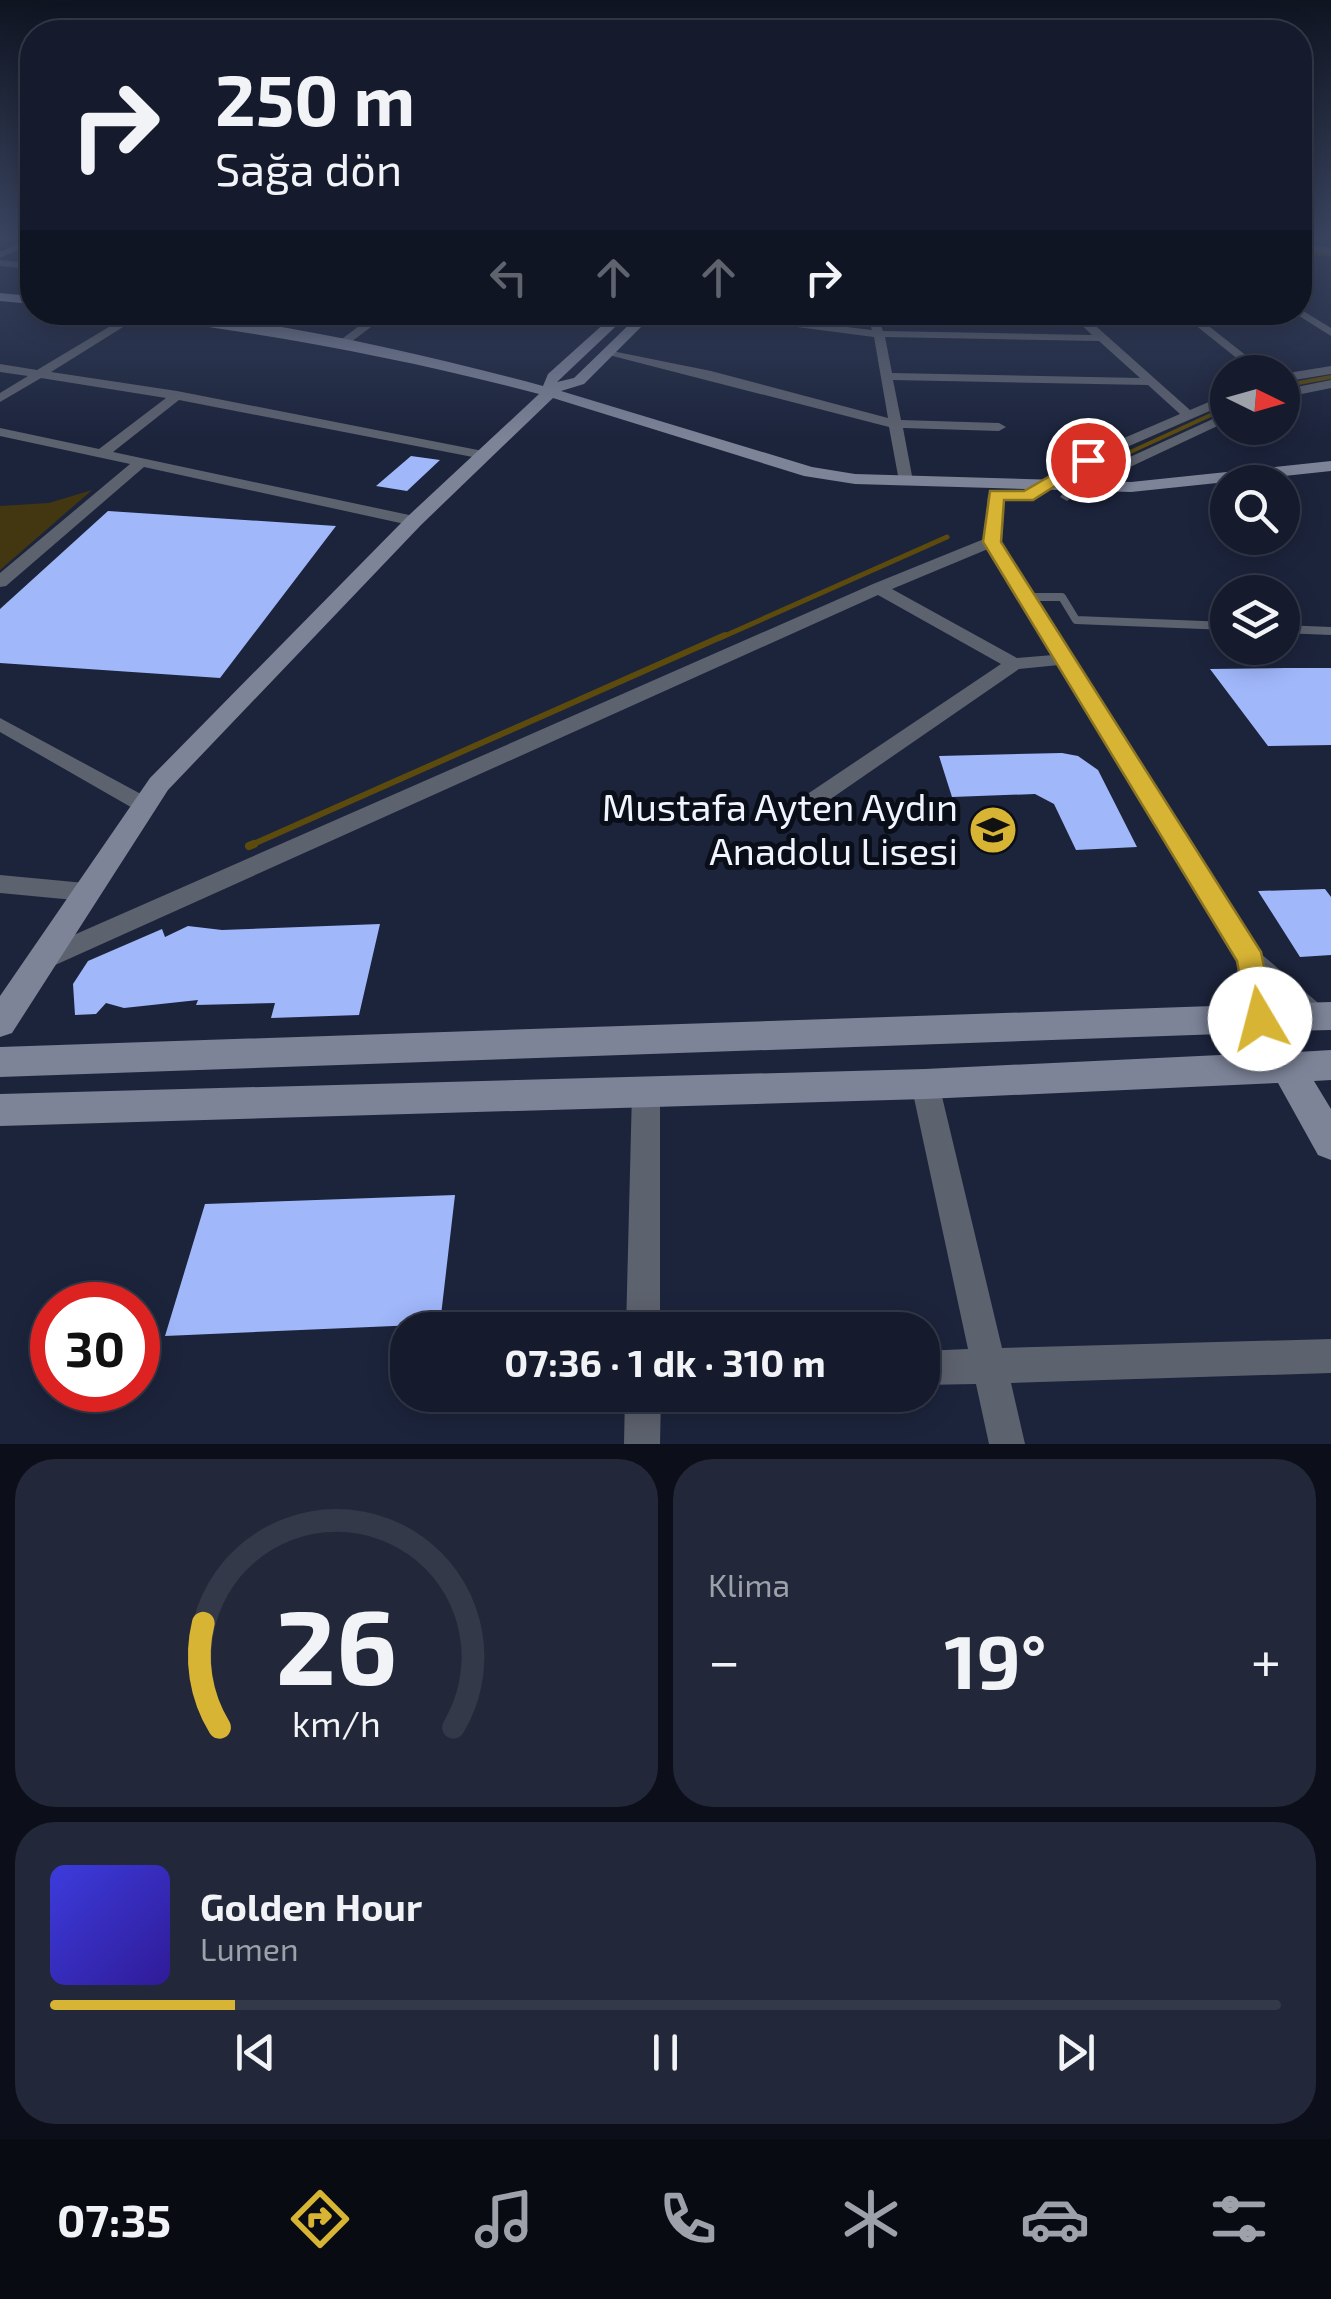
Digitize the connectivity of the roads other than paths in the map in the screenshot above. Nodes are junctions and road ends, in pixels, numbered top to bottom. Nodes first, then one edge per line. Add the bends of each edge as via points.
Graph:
1 (119, 325) edge
2 (193, 325) edge
3 (206, 325) edge
4 (368, 325) edge
5 (611, 325) edge
6 (636, 325) edge
7 (800, 325) edge
8 (875, 325) edge
9 (1086, 325) edge
10 (1200, 325) edge
11 (879, 334) junction
12 (1099, 338) junction
13 (339, 346) junction
14 (607, 353) junction
15 (1238, 355) edge
16 (0, 368) edge
17 (1331, 370) edge
18 (43, 374) junction
19 (1300, 375) edge
20 (887, 376) junction
21 (1146, 382) junction
22 (1331, 384) edge
23 (1300, 390) edge
24 (548, 394) junction
25 (177, 395) junction
26 (0, 398) edge
27 (1210, 405) edge
28 (1188, 414) junction
29 (895, 424) junction
30 (1210, 425) edge
31 (999, 427) dead end
32 (0, 432) edge
33 (102, 454) junction
34 (483, 455) junction
35 (141, 462) junction
36 (1331, 466) edge
37 (1331, 480) edge
38 (906, 482) junction
39 (1300, 483) edge
40 (994, 490) junction
41 (1210, 490) edge
42 (1032, 491) junction
43 (1072, 492) junction
44 (414, 521) junction
45 (992, 542) junction
46 (0, 582) edge
47 (879, 588) junction
48 (1027, 597) junction
49 (1210, 625) edge
50 (1300, 629) edge
51 (1331, 630) edge
52 (1067, 659) junction
53 (1014, 664) junction
54 (0, 724) edge
55 (811, 802) dead end
56 (144, 805) junction
57 (0, 884) edge
58 (85, 892) junction
59 (1251, 960) junction
60 (36, 963) junction
61 (1260, 1019) junction
62 (0, 1023) edge
63 (1326, 1024) edge
64 (0, 1062) edge
65 (1331, 1065) edge
66 (1288, 1068) junction
67 (925, 1084) junction
68 (646, 1092) junction
69 (0, 1110) edge
70 (1331, 1143) edge
71 (643, 1312) edge
72 (1331, 1356) edge
73 (989, 1366) junction
74 (940, 1367) edge
75 (642, 1412) edge
76 (642, 1444) edge
77 (1007, 1444) edge

1 - 18 street
2 - 24 street
3 - 13 street
4 - 13 street
5 - 24 street via 553,377
6 - 14 street
7 - 11 street
8 - 11 street
9 - 12 street
10 - 15 street
11 - 12 street
11 - 20 street
12 - 21 street
13 - 24 street
14 - 24 street via 579,381
14 - 29 street
16 - 18 street
17 - 19 street
18 - 25 street
18 - 26 street
20 - 21 street
20 - 29 street
21 - 28 street
22 - 23 street
24 - 34 street
24 - 38 street via 810,472
24 - 40 street via 801,484
25 - 33 street
25 - 34 street
27 - 28 street
28 - 42 street
29 - 31 street
29 - 38 street
30 - 43 street
32 - 33 street
33 - 35 street
34 - 44 street
35 - 44 street
35 - 46 street
36 - 43 street
37 - 39 street
38 - 40 street
40 - 42 street
40 - 45 street
41 - 43 street
42 - 43 street
44 - 56 street
45 - 47 street
45 - 48 street
47 - 53 street
47 - 60 street
48 - 49 lane via 1062,597 1076,620
48 - 52 street
50 - 51 lane
52 - 53 street
52 - 59 street
53 - 55 street
54 - 56 street
56 - 58 street
57 - 58 street
58 - 60 street
59 - 61 street
59 - 63 street
60 - 62 street
61 - 63 street
61 - 64 street
61 - 66 street
65 - 66 street
66 - 67 street
66 - 70 street
67 - 68 street
67 - 73 street
68 - 69 street
68 - 71 street
72 - 73 street
73 - 74 street
73 - 77 street
75 - 76 street

